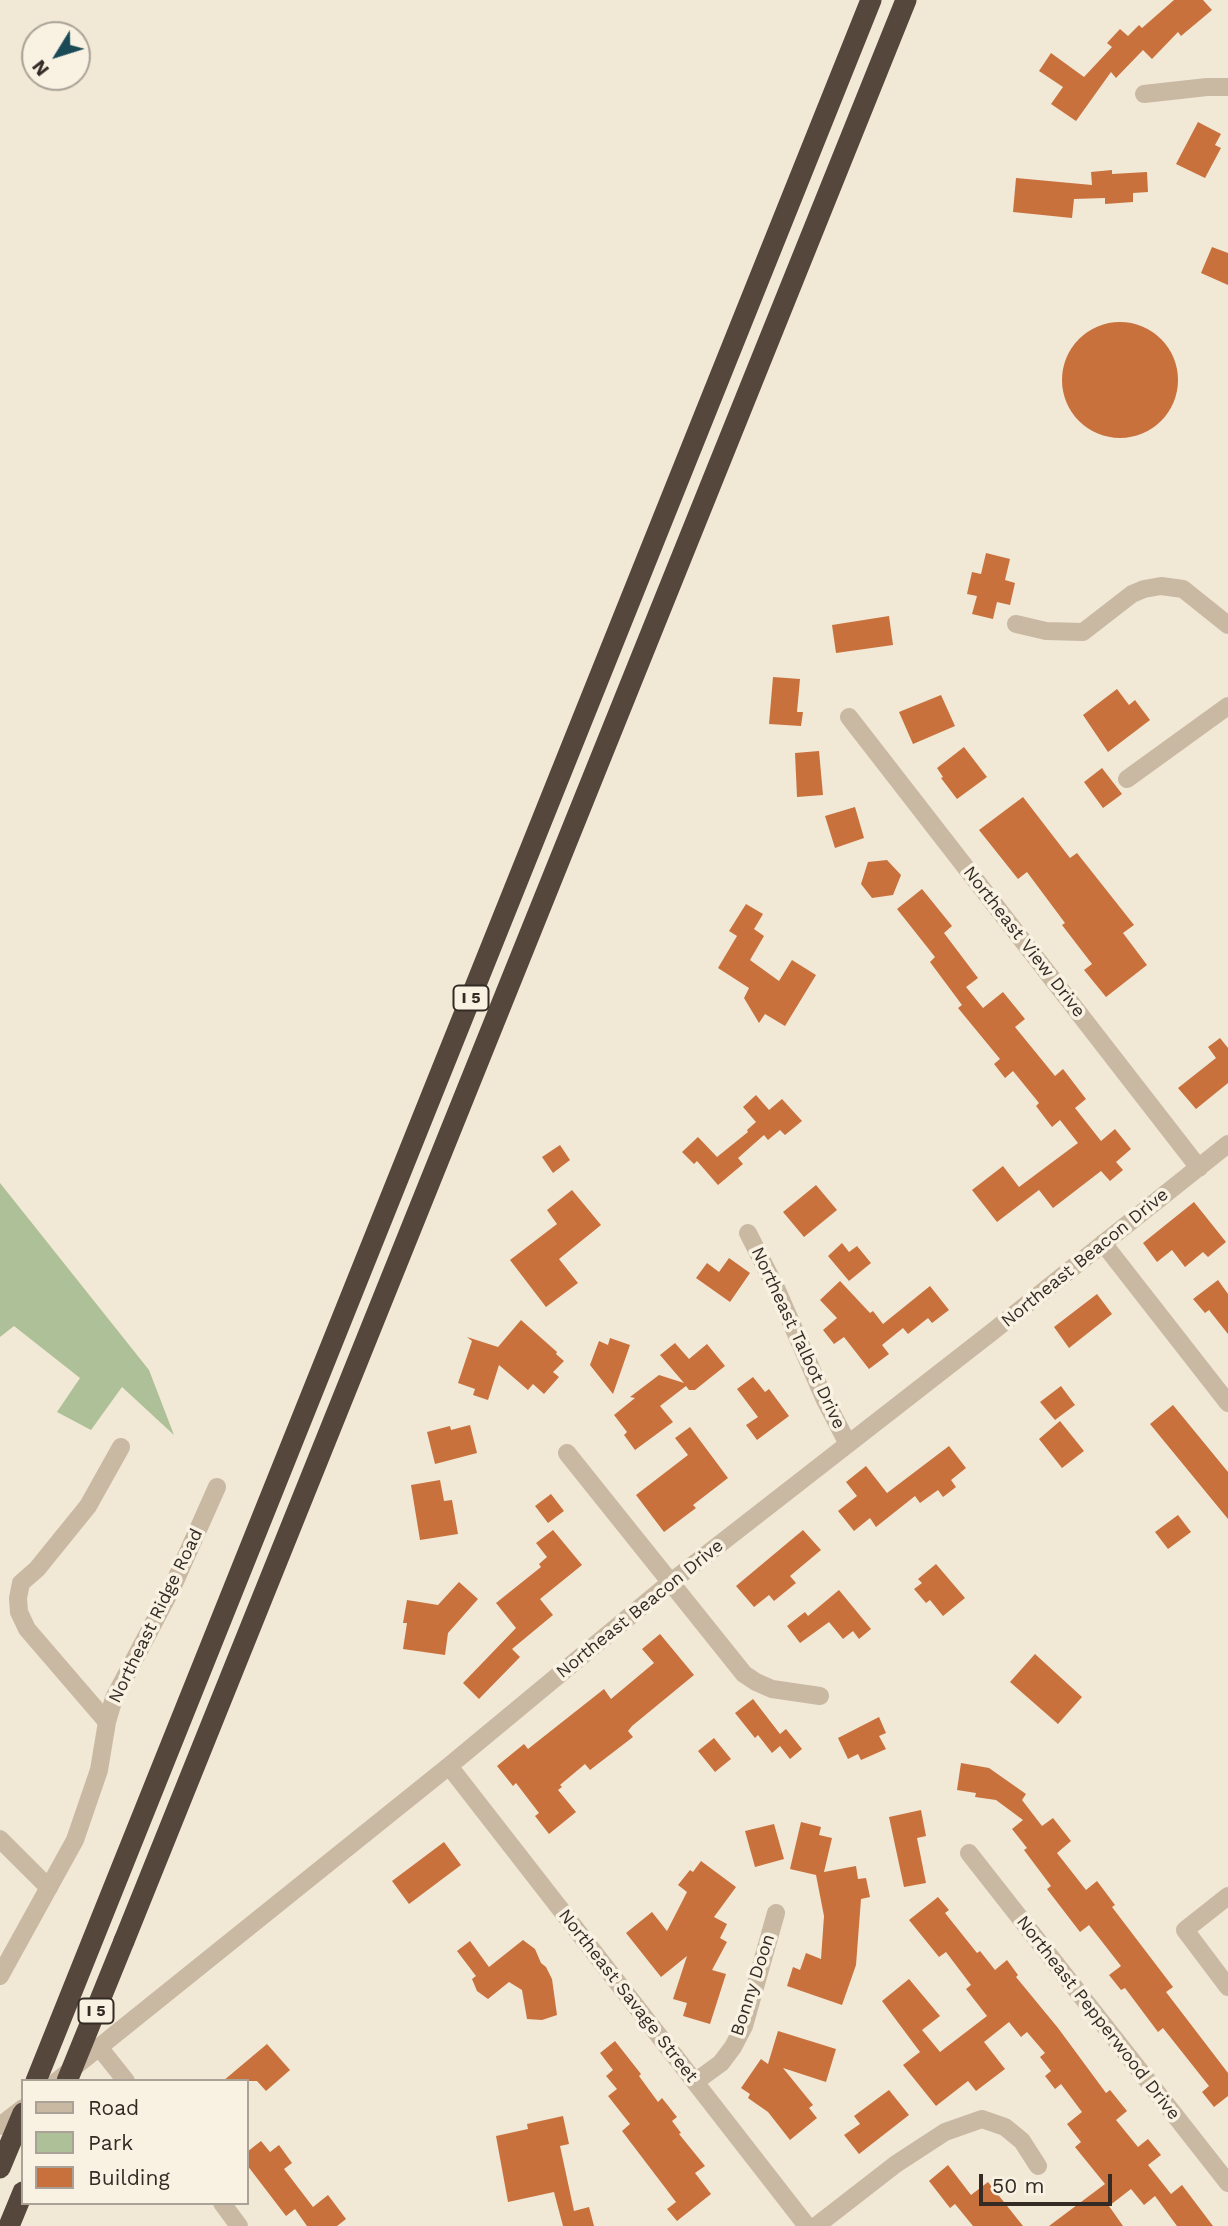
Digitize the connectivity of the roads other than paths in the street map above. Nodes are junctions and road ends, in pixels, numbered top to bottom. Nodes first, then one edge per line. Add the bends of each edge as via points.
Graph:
1 (871, 0) edge
2 (906, 0) edge
3 (1228, 87) edge
4 (1144, 94) dead end
5 (1016, 624) dead end
6 (1228, 625) edge
7 (1228, 706) edge
8 (849, 717) dead end
9 (1127, 779) dead end
10 (1228, 1144) edge
11 (1199, 1168) junction
12 (748, 1233) dead end
13 (1103, 1243) junction
14 (1228, 1403) edge
15 (848, 1444) junction
16 (121, 1447) dead end
17 (567, 1453) dead end
18 (217, 1487) dead end
19 (671, 1582) junction
20 (820, 1696) dead end
21 (107, 1722) junction
22 (449, 1766) junction
23 (0, 1839) edge
24 (969, 1853) dead end
25 (49, 1888) junction
26 (1228, 1896) edge
27 (776, 1913) dead end
28 (0, 1976) edge
29 (1228, 1987) edge
30 (99, 2047) junction
31 (37, 2079) edge
32 (59, 2079) edge
33 (69, 2079) edge
34 (124, 2079) edge
35 (695, 2082) junction
36 (21, 2110) edge
37 (21, 2118) edge
38 (0, 2126) edge
39 (1038, 2166) dead end
40 (0, 2168) edge
41 (1228, 2183) edge
42 (21, 2197) edge
43 (223, 2205) edge
44 (9, 2226) edge
45 (239, 2226) edge
46 (807, 2226) edge
47 (816, 2226) edge

1 - 31 highway, I 5
2 - 33 highway, I 5, bridge
3 - 4 street
5 - 6 street via 1083,632 1132,594 1161,586 1183,589
7 - 9 street
8 - 11 street, Northeast View Drive
10 - 11 street, Northeast Beacon Drive
11 - 13 street, Northeast Beacon Drive
12 - 15 street, Northeast Talbot Drive
13 - 14 street
13 - 15 street, Northeast Beacon Drive
15 - 19 street, Northeast Beacon Drive
16 - 21 street via 88,1506 21,1583 18,1598 27,1629
17 - 19 street
18 - 21 street, Northeast Ridge Road via 172,1588 114,1698
19 - 20 street via 744,1674 772,1689
19 - 22 street, Northeast Beacon Drive
21 - 25 street, Northeast Ridge Road via 91,1797
22 - 30 street, Northeast Beacon Drive
22 - 35 street, Northeast Savage Street
23 - 25 street
24 - 41 street, Northeast Pepperwood Drive
25 - 28 street, Northeast Ridge Road
26 - 29 street via 1185,1930
27 - 35 street, Bonny Doon via 744,2026 720,2063
30 - 32 street, Northeast Beacon Drive
30 - 34 street
35 - 46 street, Northeast Savage Street
36 - 38 street
37 - 40 highway
39 - 47 street via 1005,2127 982,2119 925,2145
42 - 44 highway
43 - 45 street

